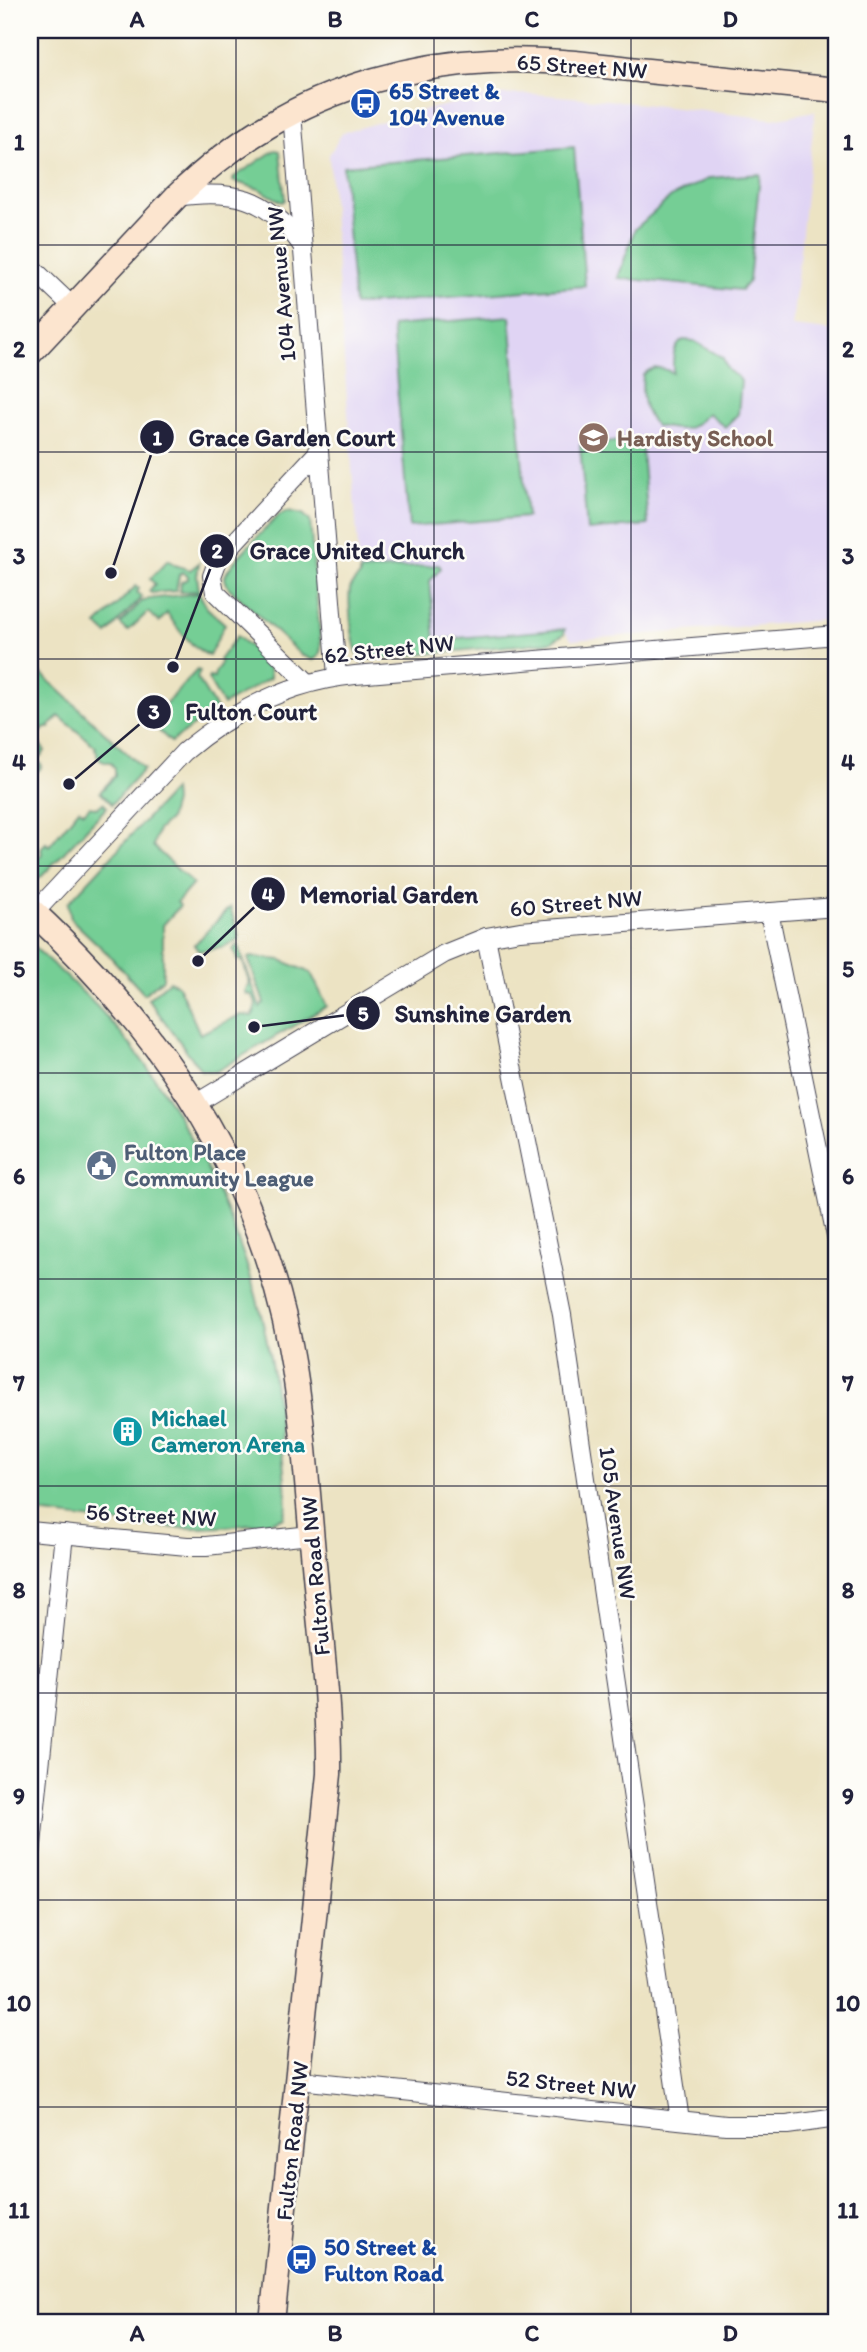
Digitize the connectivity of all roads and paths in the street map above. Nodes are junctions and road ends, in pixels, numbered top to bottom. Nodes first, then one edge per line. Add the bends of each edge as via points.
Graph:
1 (837, 90) edge
2 (292, 113) junction
3 (176, 197) junction
4 (302, 245) junction
5 (30, 267) edge
6 (73, 307) junction
7 (30, 353) edge
8 (319, 451) junction
9 (837, 635) edge
10 (337, 676) junction
11 (307, 684) junction
12 (837, 906) edge
13 (32, 911) edge
14 (769, 912) junction
15 (486, 937) junction
16 (195, 1104) junction
17 (837, 1241) edge
18 (30, 1531) edge
19 (64, 1534) junction
20 (311, 1535) junction
21 (30, 1864) edge
22 (299, 2080) junction
23 (837, 2118) edge
24 (680, 2120) junction
25 (272, 2322) edge

1 - 2 street, 65 Street NW via 535,60 490,61 382,79
2 - 3 street, 65 Street NW via 232,149
2 - 4 street, 104 Avenue NW
3 - 4 street via 210,193 243,198 278,216
3 - 6 street, 65 Street NW
4 - 8 street, 104 Avenue NW
5 - 6 street
6 - 7 street, 65 Street NW
8 - 10 street, 104 Avenue NW
8 - 11 street via 218,560 212,576 215,592
9 - 10 street, 62 Street NW
10 - 11 street, 62 Street NW
11 - 13 street, 62 Street NW via 240,712 192,746
12 - 14 street, 60 Street NW
13 - 16 street, Fulton Road NW via 135,1019
14 - 15 street, 60 Street NW
14 - 17 street
15 - 16 street, 60 Street NW via 444,954
15 - 24 street, 105 Avenue NW via 562,1315
16 - 20 street, Fulton Road NW via 248,1206 276,1288 297,1391
18 - 19 street, 56 Street NW
19 - 20 street, 56 Street NW via 206,1546
19 - 21 street
20 - 22 street, Fulton Road NW via 329,1774
22 - 24 street, 52 Street NW
22 - 25 street, Fulton Road NW
23 - 24 street, 52 Street NW via 768,2126

